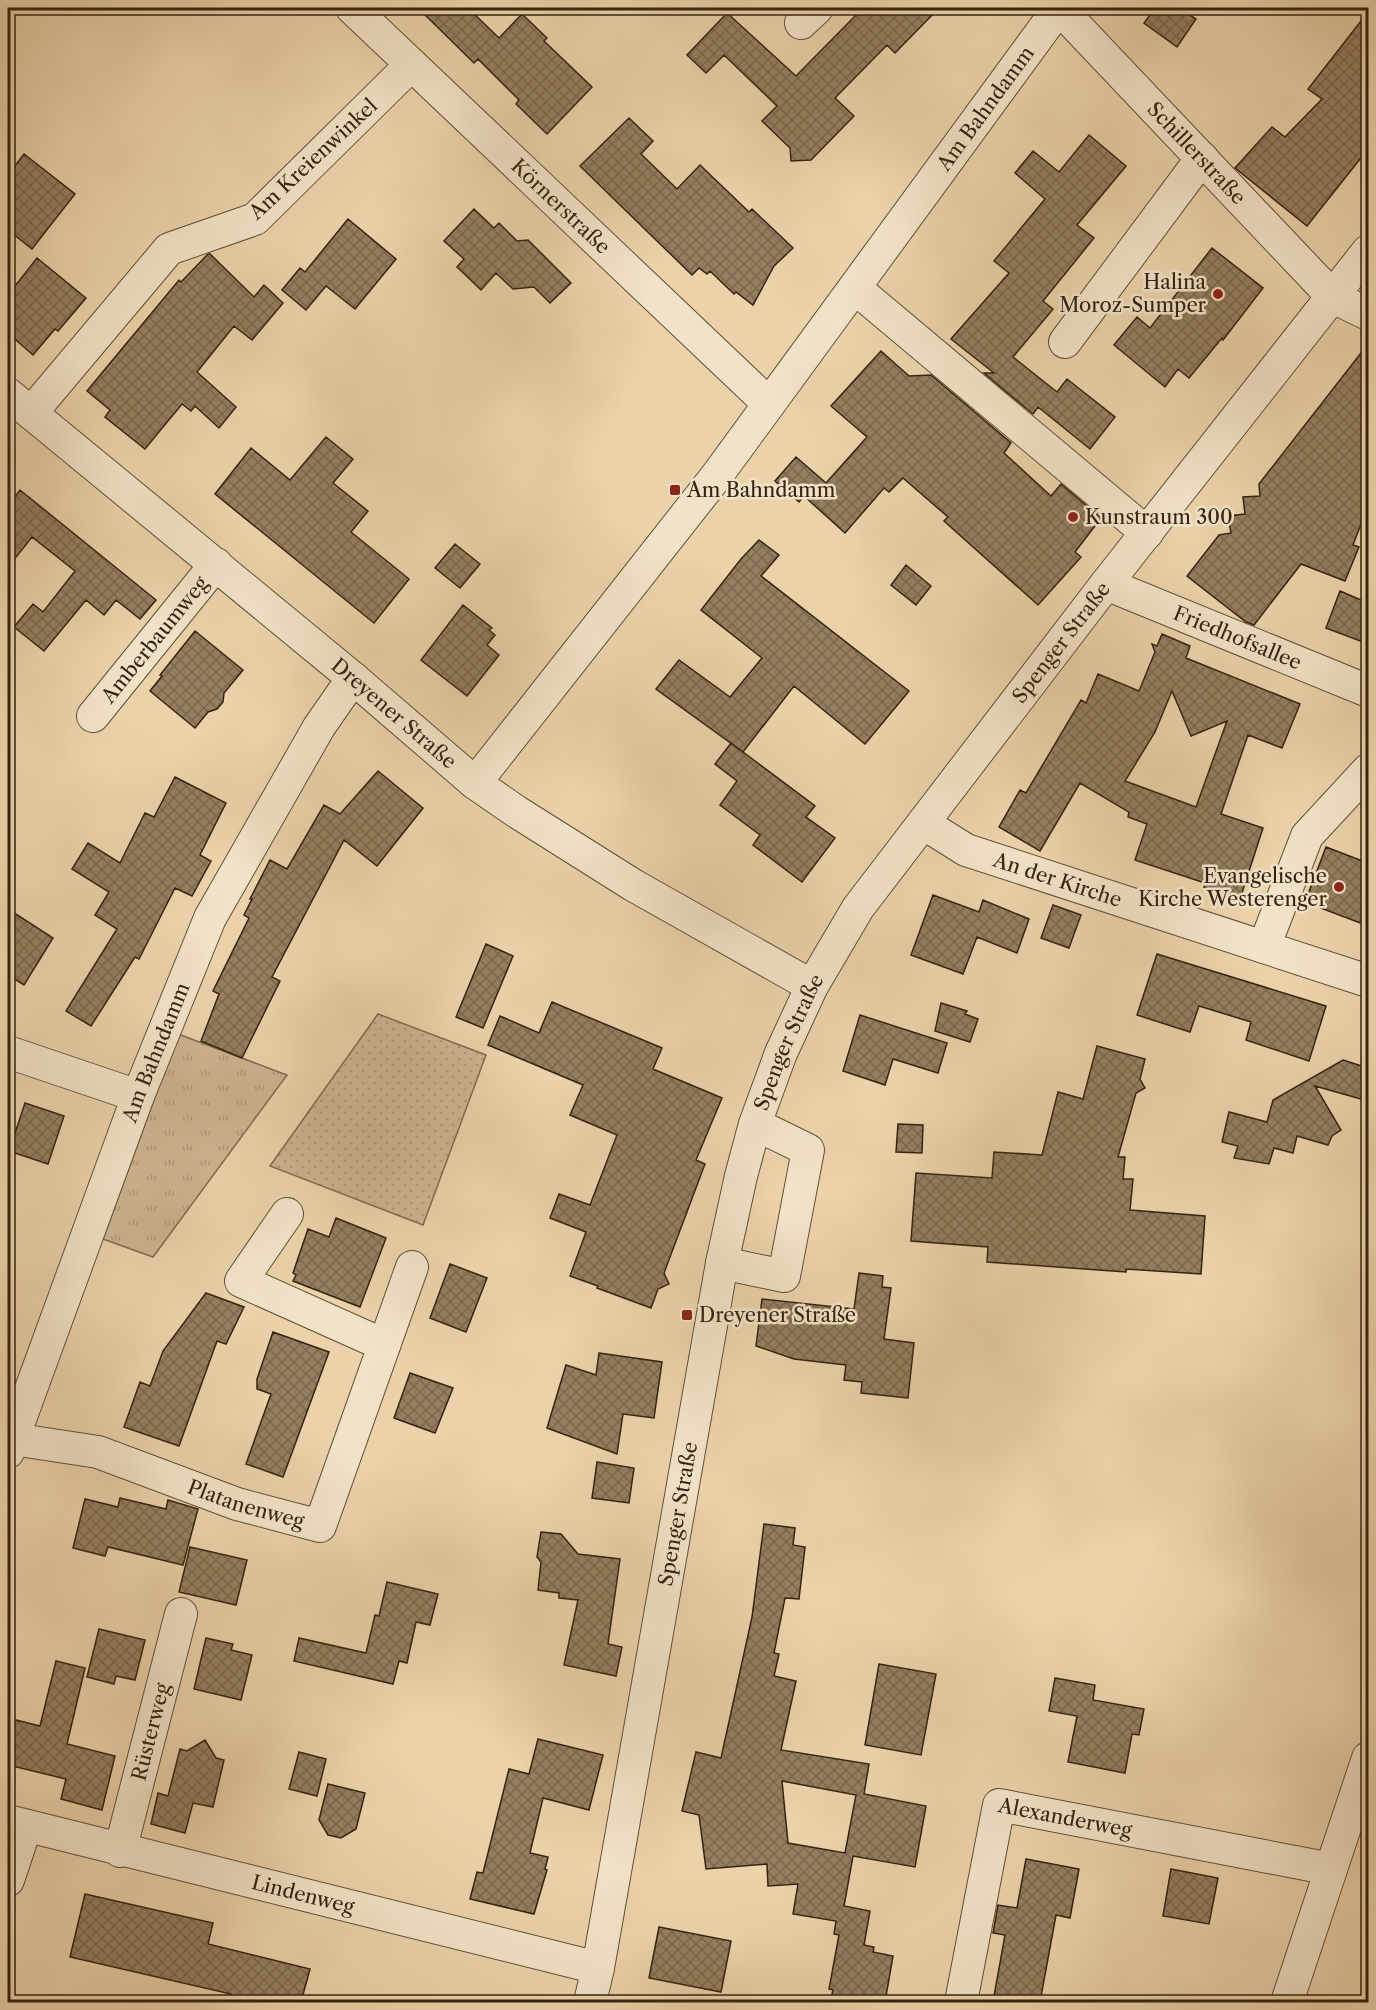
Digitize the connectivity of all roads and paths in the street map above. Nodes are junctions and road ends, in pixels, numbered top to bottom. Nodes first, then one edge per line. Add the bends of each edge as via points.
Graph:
1 (352, 8) edge
2 (1059, 8) edge
3 (411, 65) junction
4 (1202, 158) junction
5 (1368, 251) edge
6 (855, 288) junction
7 (1333, 297) junction
8 (1368, 314) edge
9 (1065, 342) dead end
10 (19, 404) edge
11 (769, 404) junction
12 (1147, 532) junction
13 (216, 564) junction
14 (1106, 584) junction
15 (353, 678) junction
16 (1368, 691) edge
17 (93, 716) dead end
18 (1368, 770) edge
19 (475, 783) junction
20 (923, 823) junction
21 (1264, 947) junction
22 (1368, 981) edge
23 (812, 986) junction
24 (8, 1052) edge
25 (138, 1096) junction
26 (755, 1124) junction
27 (287, 1214) dead end
28 (722, 1263) junction
29 (412, 1267) dead end
30 (384, 1346) junction
31 (10, 1445) edge
32 (181, 1614) dead end
33 (1368, 1758) edge
34 (17, 1824) edge
35 (120, 1851) junction
36 (1331, 1869) junction
37 (8, 1880) edge
38 (598, 1968) junction
39 (590, 2002) edge
40 (961, 2002) edge
41 (1287, 2002) edge

1 - 3 street, Körnerstraße
2 - 4 street, Schillerstraße
2 - 6 street, Am Bahndamm
3 - 10 street, Am Kreienwinkel via 255,219 169,249
3 - 11 street, Körnerstraße
4 - 7 street, Schillerstraße
4 - 9 street
5 - 7 street, Spenger Straße
6 - 11 street, Am Bahndamm
6 - 12 street
7 - 8 street
7 - 12 street, Spenger Straße
10 - 13 street, Dreyener Straße
11 - 19 street, Am Bahndamm
12 - 14 street, Spenger Straße
13 - 15 street, Dreyener Straße
13 - 17 street, Amberbaumweg
14 - 16 street, Friedhofsallee
14 - 20 street, Spenger Straße
15 - 19 street, Dreyener Straße
15 - 25 street, Am Bahndamm via 319,727 210,918
18 - 21 street via 1307,836
19 - 23 street, Dreyener Straße via 633,885
20 - 21 street, An der Kirche via 966,850
20 - 23 street, Spenger Straße via 858,908
21 - 22 street, An der Kirche
23 - 26 street, Spenger Straße via 781,1053
24 - 25 street
25 - 31 street, Am Bahndamm
26 - 28 street, Spenger Straße
26 - 28 street via 808,1150 784,1276
27 - 30 street via 241,1281
28 - 38 street, Spenger Straße
29 - 30 street, Platanenweg
30 - 31 street, Platanenweg via 320,1526 237,1504 98,1452
32 - 35 street, Rüsterweg
33 - 36 street
34 - 35 street, Lindenweg
34 - 37 street
35 - 38 street, Lindenweg
36 - 40 street, Alexanderweg via 999,1804
36 - 41 street
38 - 39 street, Spenger Straße

